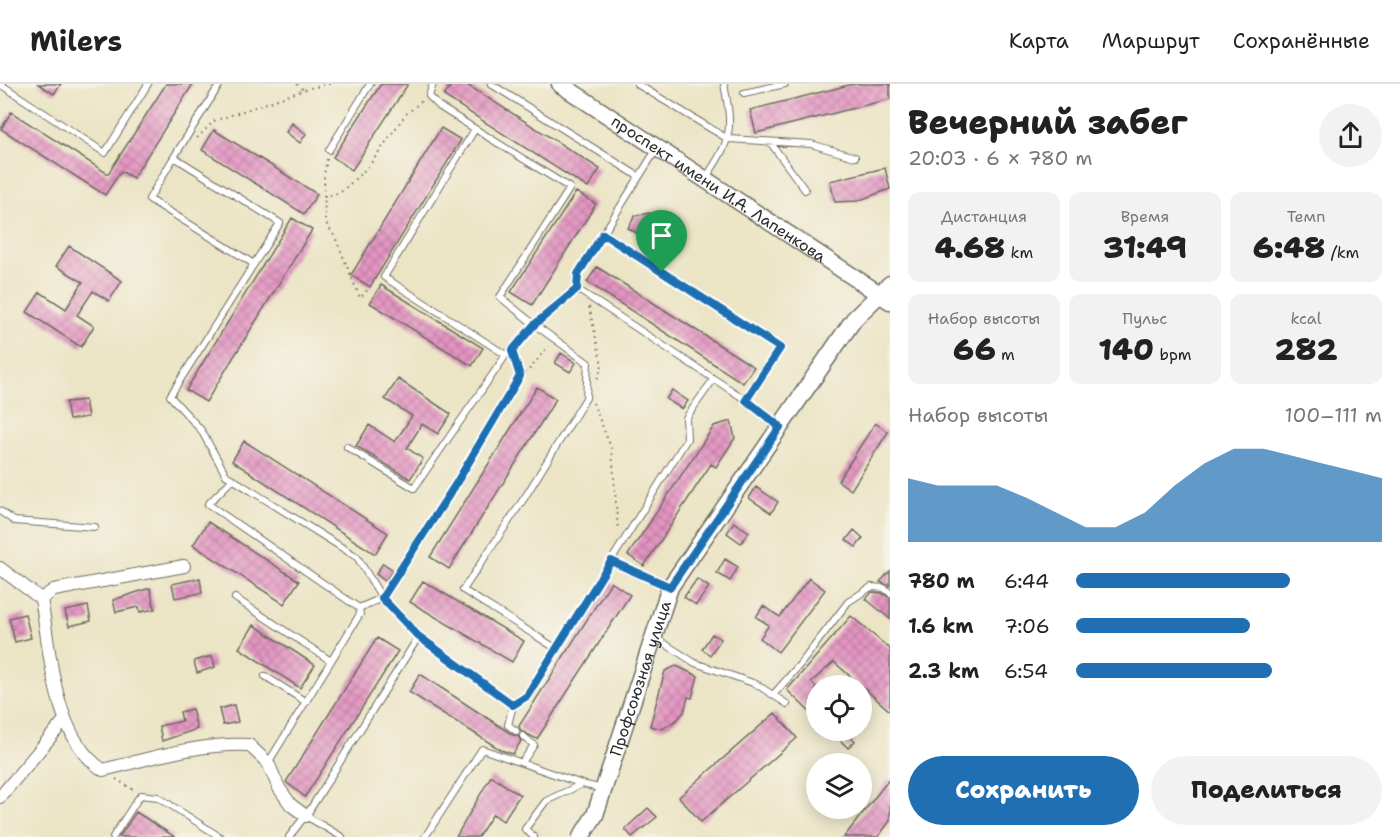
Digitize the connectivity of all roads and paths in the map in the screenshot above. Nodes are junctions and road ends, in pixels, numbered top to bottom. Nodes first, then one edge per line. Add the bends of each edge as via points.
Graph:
1 (0, 84) edge
2 (148, 84) edge
3 (220, 84) edge
4 (297, 84) edge
5 (330, 84) edge
6 (370, 84) edge
7 (433, 84) edge
8 (491, 84) edge
9 (560, 84) edge
10 (637, 84) edge
11 (724, 84) edge
12 (785, 84) edge
13 (304, 90) junction
14 (744, 93) dead end
15 (429, 96) junction
16 (475, 129) junction
17 (728, 139) junction
18 (770, 142) junction
19 (658, 148) junction
20 (329, 150) joint
21 (174, 157) junction
22 (855, 157) dead end
23 (638, 176) junction
24 (705, 179) junction
25 (806, 190) dead end
26 (324, 196) junction
27 (603, 234) junction
28 (254, 264) junction
29 (370, 287) dead end
30 (577, 289) junction
31 (886, 293) edge
32 (587, 296) junction
33 (534, 325) junction
34 (552, 340) junction
35 (509, 353) junction
36 (520, 376) junction
37 (713, 380) junction
38 (595, 386) dead end
39 (591, 397) dead end
40 (746, 400) junction
41 (780, 427) junction
42 (347, 447) dead end
43 (233, 479) junction
44 (0, 511) edge
45 (95, 527) dead end
46 (619, 547) junction
47 (611, 561) junction
48 (184, 566) dead end
49 (0, 568) edge
50 (670, 587) junction
51 (890, 593) edge
52 (235, 598) dead end
53 (382, 598) junction
54 (41, 599) junction
55 (359, 608) junction
56 (418, 636) junction
57 (653, 636) junction
58 (557, 649) junction
59 (332, 661) junction
60 (265, 676) dead end
61 (773, 695) junction
62 (306, 702) junction
63 (787, 704) dead end
64 (513, 705) junction
65 (64, 721) junction
66 (516, 730) dead end
67 (523, 736) dead end
68 (523, 762) junction
69 (268, 763) junction
70 (124, 784) dead end
71 (582, 784) junction
72 (603, 789) junction
73 (141, 795) junction
74 (0, 797) edge
75 (306, 816) junction
76 (113, 837) edge
77 (220, 837) edge
78 (289, 837) edge
79 (342, 837) edge
80 (424, 837) edge
81 (534, 837) edge
82 (581, 837) edge

1 - 2 lane via 105,153
3 - 21 lane
4 - 13 path
5 - 13 path
6 - 20 lane
7 - 15 lane
8 - 23 lane
9 - 19 main road, проспект имени И.А. Лапенкова
10 - 17 lane
11 - 17 lane
12 - 14 lane
13 - 21 path via 214,121
15 - 16 lane
15 - 26 path via 405,115 369,166 341,192
16 - 33 lane via 570,188 500,297
16 - 35 lane via 384,277
17 - 18 lane
17 - 24 lane
18 - 22 lane via 811,144
18 - 25 lane
19 - 23 lane
19 - 24 main road, проспект имени И.А. Лапенкова
20 - 26 path
21 - 28 lane via 280,223
21 - 28 lane via 148,199
23 - 27 lane
24 - 31 main road, проспект имени И.А. Лапенкова
26 - 29 path via 325,222 360,298
27 - 30 lane via 578,274
27 - 40 lane via 780,348
28 - 43 lane via 170,396 201,430 226,475
30 - 32 lane
30 - 33 lane
31 - 41 main road, Профсоюзная улица via 854,319
32 - 37 lane
32 - 38 path via 602,365
33 - 34 lane
33 - 35 lane
34 - 36 path
34 - 58 lane via 588,363 586,398 462,590
35 - 36 path
35 - 42 lane via 414,488
36 - 53 path
37 - 40 lane
37 - 46 lane via 686,418 687,439
39 - 46 path via 612,450
40 - 41 lane
41 - 50 main road, Профсоюзная улица
43 - 53 lane via 357,557
43 - 55 lane via 208,504
44 - 45 lane via 14,521
46 - 47 lane
47 - 50 lane
47 - 58 lane
48 - 54 street via 54,590
49 - 54 street
50 - 57 main road, Профсоюзная улица
51 - 61 lane via 871,587 848,602
52 - 59 lane
53 - 55 lane
53 - 56 lane
54 - 65 street
55 - 59 lane via 360,614
56 - 64 lane
56 - 75 lane
57 - 61 lane via 695,663 735,675
57 - 72 main road, Профсоюзная улица
58 - 64 lane via 527,696
59 - 62 lane
60 - 62 lane
61 - 63 lane
62 - 69 lane
64 - 66 lane via 508,725
65 - 69 street via 88,760 103,770 186,749 224,744 249,745
65 - 74 street
67 - 68 lane via 534,744
68 - 71 lane
68 - 80 lane via 482,749
69 - 75 street via 291,805
70 - 73 path
71 - 72 lane
71 - 81 lane via 546,801 525,829
72 - 82 main road, Профсоюзная улица via 595,815
73 - 76 lane
73 - 77 lane via 158,797
75 - 78 lane
75 - 79 lane

